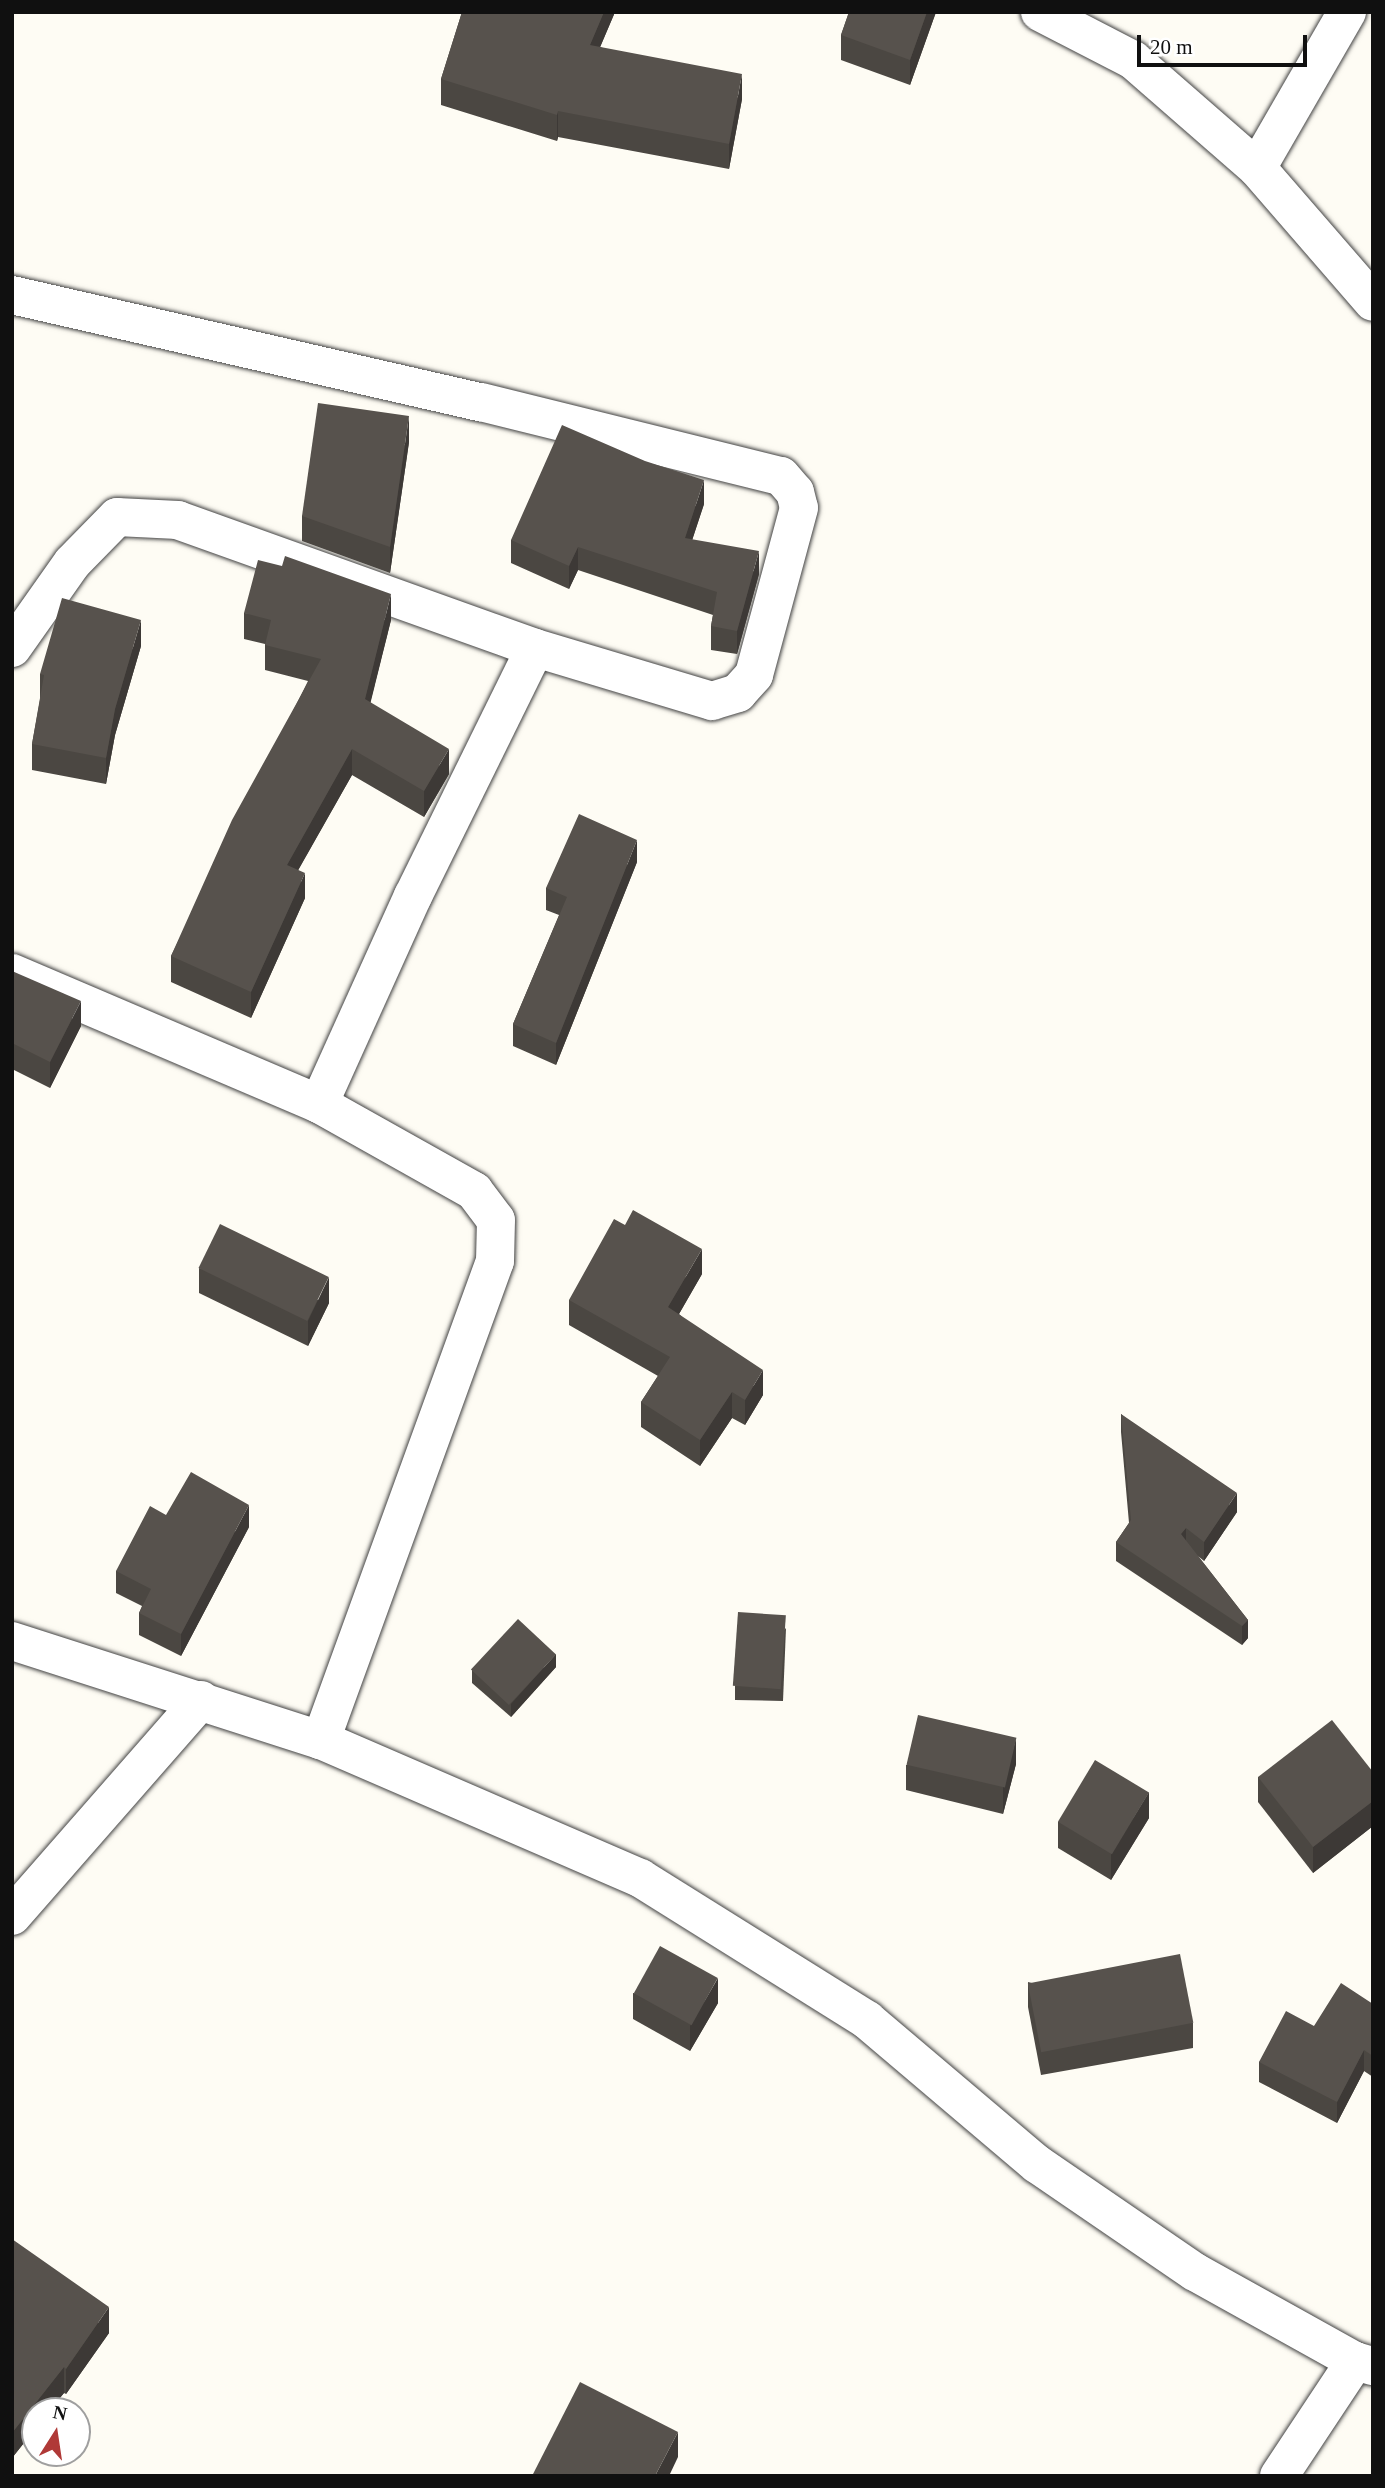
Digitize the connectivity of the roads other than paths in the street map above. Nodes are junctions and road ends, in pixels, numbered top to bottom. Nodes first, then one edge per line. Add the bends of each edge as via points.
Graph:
1 (1040, 12) edge
2 (1347, 12) edge
3 (1257, 168) junction
4 (12, 295) edge
5 (1373, 302) edge
6 (12, 648) edge
7 (535, 648) junction
8 (12, 973) edge
9 (319, 1104) junction
10 (12, 1641) edge
11 (201, 1700) junction
12 (321, 1740) junction
13 (12, 1916) edge
14 (1364, 2363) edge
15 (1279, 2476) edge

1 - 3 street via 1133,60
2 - 3 street
3 - 5 street
4 - 7 street via 780,476 795,492 799,508 754,675 738,694 712,701
6 - 7 street via 72,563 117,517 178,520
7 - 9 street via 412,895
8 - 9 street
9 - 12 street via 474,1191 496,1220 495,1261
10 - 11 street
11 - 12 street
11 - 13 street
12 - 14 street via 640,1878 867,2020 1037,2164 1195,2272
14 - 15 street

